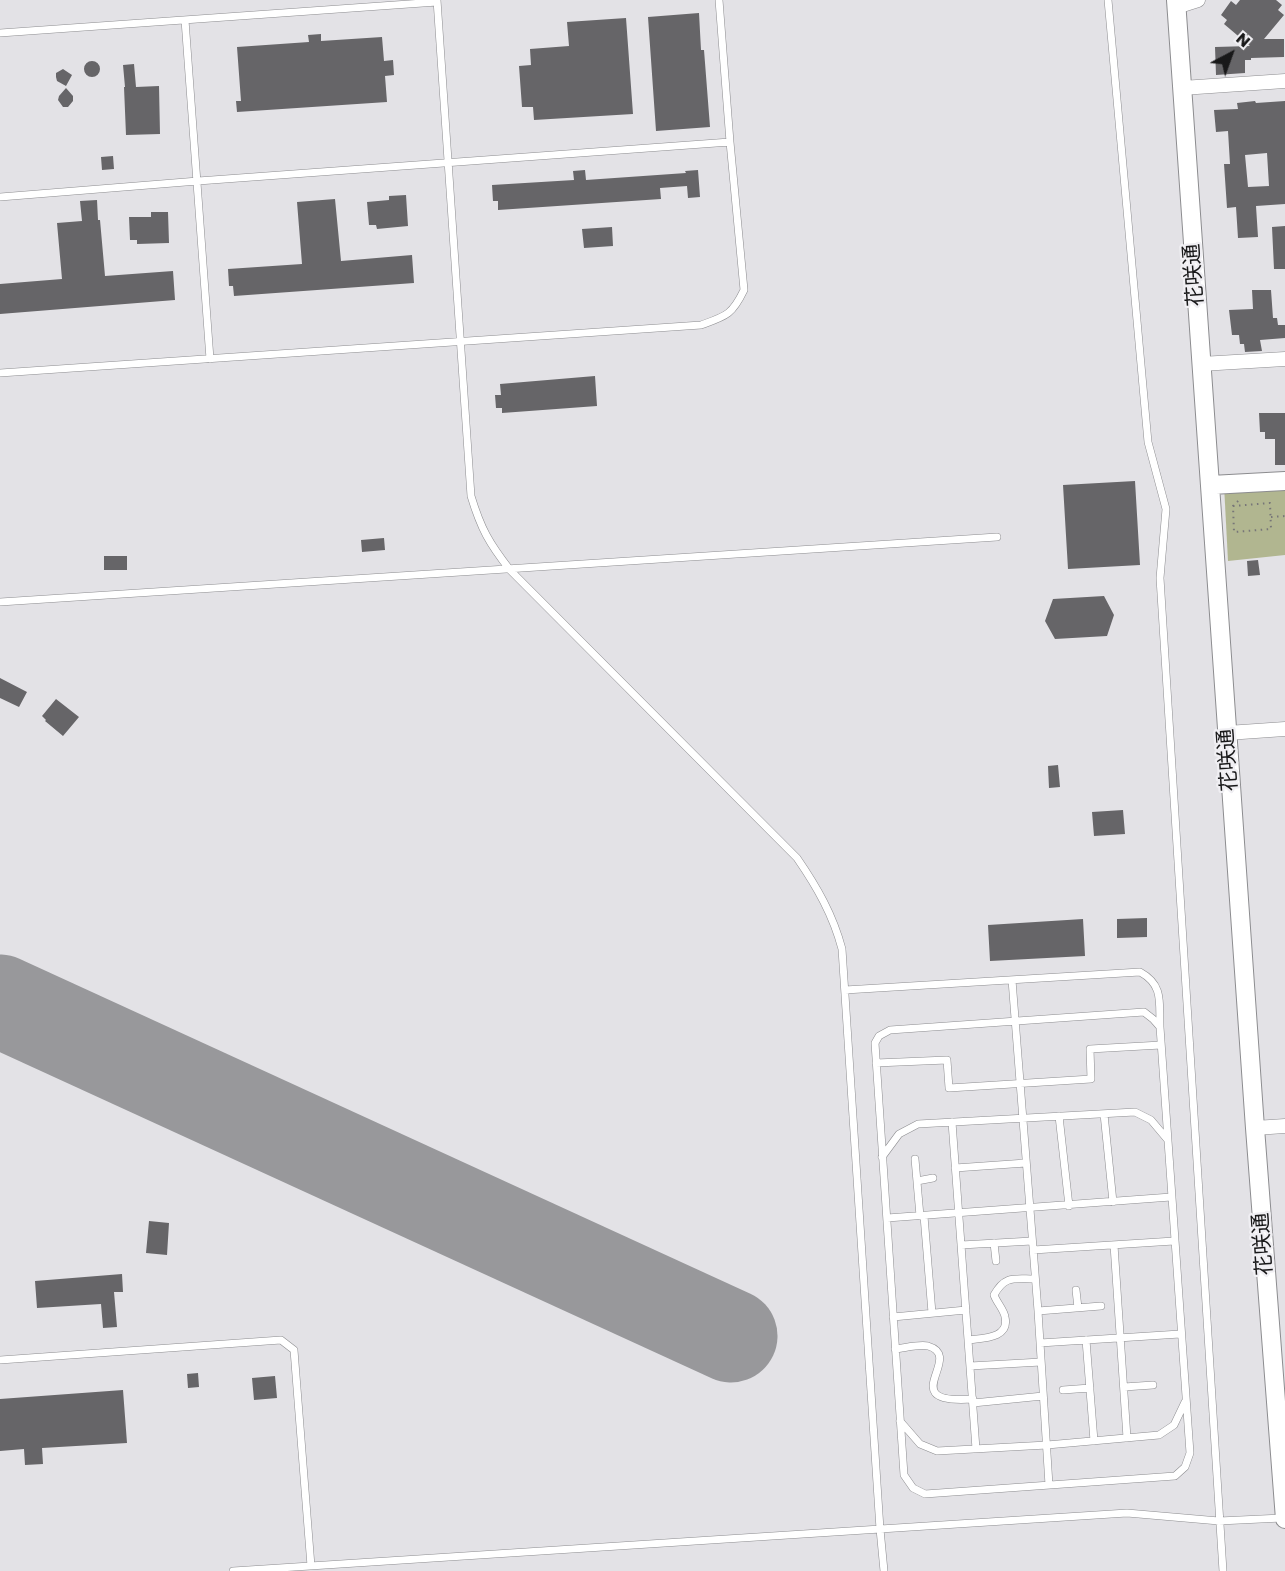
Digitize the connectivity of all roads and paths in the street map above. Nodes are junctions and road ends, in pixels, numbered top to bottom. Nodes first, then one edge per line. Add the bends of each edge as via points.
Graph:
1 (719, 0) edge
2 (1108, 0) edge
3 (1198, 0) edge
4 (437, 1) edge
5 (1176, 3) edge
6 (185, 20) junction
7 (0, 33) edge
8 (1285, 81) edge
9 (1182, 88) junction
10 (730, 142) junction
11 (448, 163) junction
12 (198, 181) junction
13 (0, 197) edge
14 (460, 341) junction
15 (210, 359) junction
16 (1285, 359) edge
17 (1201, 364) junction
18 (0, 373) edge
19 (1285, 481) edge
20 (1241, 484) junction
21 (1211, 485) junction
22 (1233, 506) junction
23 (1285, 516) edge
24 (1271, 517) junction
25 (997, 537) dead end
26 (510, 570) junction
27 (0, 602) edge
28 (1285, 729) edge
29 (1227, 733) junction
30 (1011, 980) junction
31 (845, 990) junction
32 (1016, 1021) junction
33 (1160, 1027) junction
34 (1161, 1045) junction
35 (876, 1063) junction
36 (1021, 1084) junction
37 (1104, 1113) junction
38 (1059, 1116) junction
39 (1023, 1118) junction
40 (952, 1122) junction
41 (1285, 1126) edge
42 (1255, 1128) junction
43 (1167, 1140) junction
44 (882, 1157) junction
45 (915, 1159) dead end
46 (1026, 1163) junction
47 (955, 1168) junction
48 (933, 1178) dead end
49 (917, 1181) junction
50 (1171, 1197) junction
51 (1113, 1202) junction
52 (1069, 1206) junction
53 (1030, 1209) junction
54 (958, 1213) junction
55 (922, 1216) junction
56 (886, 1218) junction
57 (1032, 1241) junction
58 (1174, 1241) junction
59 (994, 1243) junction
60 (961, 1245) junction
61 (1114, 1245) junction
62 (1033, 1250) junction
63 (996, 1261) dead end
64 (1035, 1279) junction
65 (1076, 1290) dead end
66 (1101, 1306) dead end
67 (1078, 1308) junction
68 (966, 1310) junction
69 (1038, 1311) junction
70 (932, 1313) junction
71 (893, 1317) junction
72 (1180, 1334) junction
73 (1120, 1338) junction
74 (968, 1340) junction
75 (1086, 1340) junction
76 (1040, 1343) junction
77 (895, 1349) junction
78 (0, 1360) edge
79 (1041, 1362) junction
80 (1005, 1364) junction
81 (970, 1366) junction
82 (1005, 1374) dead end
83 (1153, 1385) dead end
84 (1124, 1387) junction
85 (1090, 1388) junction
86 (1063, 1390) dead end
87 (1044, 1396) junction
88 (973, 1401) junction
89 (1185, 1402) junction
90 (900, 1421) junction
91 (1127, 1438) junction
92 (1094, 1441) junction
93 (1047, 1445) junction
94 (976, 1449) junction
95 (1049, 1485) junction
96 (1285, 1518) edge
97 (1219, 1521) junction
98 (880, 1529) junction
99 (311, 1566) junction
100 (233, 1571) edge
101 (884, 1571) edge
102 (1223, 1571) edge

1 - 10 lane
2 - 97 lane via 1148,442 1166,509 1160,578
3 - 5 street
4 - 6 lane
4 - 11 lane
5 - 9 street, 花咲通
6 - 7 lane
6 - 12 lane
8 - 9 street
9 - 17 street, 花咲通
10 - 11 lane
10 - 14 lane via 744,290 735,308 722,318 701,325
11 - 12 lane
11 - 14 lane
12 - 13 lane
12 - 15 lane
14 - 15 lane
14 - 26 lane via 471,496 491,547
15 - 18 lane
16 - 17 street
17 - 21 street, 花咲通
19 - 20 street
20 - 21 street
20 - 22 path via 1243,497
21 - 29 street, 花咲通
22 - 24 path via 1270,503
22 - 24 path via 1234,532 1271,529
23 - 24 path
25 - 26 lane
26 - 27 lane
26 - 31 lane via 797,858 828,906 837,929
28 - 29 street
29 - 42 street, 花咲通
30 - 31 lane
30 - 32 lane
30 - 33 lane via 1140,972 1152,978 1159,995
31 - 98 lane
32 - 33 lane via 1144,1012
32 - 35 lane via 890,1030 875,1043
32 - 36 lane
33 - 34 lane
34 - 36 lane via 1090,1049 1091,1079
34 - 43 lane
35 - 36 lane via 947,1060 949,1088
35 - 44 lane
36 - 39 lane
37 - 38 lane
37 - 43 lane via 1135,1112 1151,1120
37 - 51 lane
38 - 39 lane
38 - 52 lane
39 - 40 lane
39 - 46 lane
40 - 44 lane via 918,1124 899,1134
40 - 47 lane
41 - 42 street
42 - 96 street, 花咲通
43 - 50 lane
44 - 56 lane
45 - 49 lane
46 - 47 lane
46 - 53 lane
47 - 54 lane
48 - 49 lane
49 - 55 lane
50 - 51 lane
50 - 58 lane
51 - 52 lane
52 - 53 lane
53 - 54 lane
53 - 57 lane
54 - 55 lane
54 - 60 lane
55 - 56 lane
55 - 70 lane
56 - 71 lane
57 - 59 lane
57 - 62 lane
58 - 61 lane
58 - 72 lane
59 - 60 lane
59 - 63 lane
60 - 68 lane
61 - 62 lane
61 - 73 lane
62 - 64 lane
64 - 69 lane
64 - 74 lane via 1010,1279 1000,1284 994,1295 1005,1315 1002,1332 994,1337
65 - 67 lane
66 - 67 lane
67 - 69 lane
68 - 70 lane
68 - 74 lane
69 - 76 lane
70 - 71 lane
71 - 77 lane
72 - 73 lane
72 - 89 lane
73 - 75 lane
73 - 84 lane
74 - 81 lane
75 - 76 lane
75 - 85 lane
76 - 79 lane
77 - 88 lane via 927,1345 937,1350 939,1368 932,1379 939,1398
77 - 90 lane
78 - 99 lane via 281,1340 294,1350
79 - 80 lane
79 - 87 lane
80 - 81 lane
80 - 82 lane
81 - 88 lane
83 - 84 lane
84 - 91 lane
85 - 86 lane
85 - 92 lane
87 - 88 lane
87 - 93 lane
88 - 94 lane
89 - 91 lane via 1174,1425 1159,1435
89 - 95 lane via 1190,1453 1185,1467 1175,1476
90 - 94 lane via 920,1444 937,1451
90 - 95 lane via 904,1475 913,1488 925,1494
91 - 92 lane
92 - 93 lane
93 - 94 lane
93 - 95 lane
96 - 97 lane
97 - 98 lane via 1127,1513
97 - 102 lane
98 - 99 lane
98 - 101 lane
99 - 100 lane

